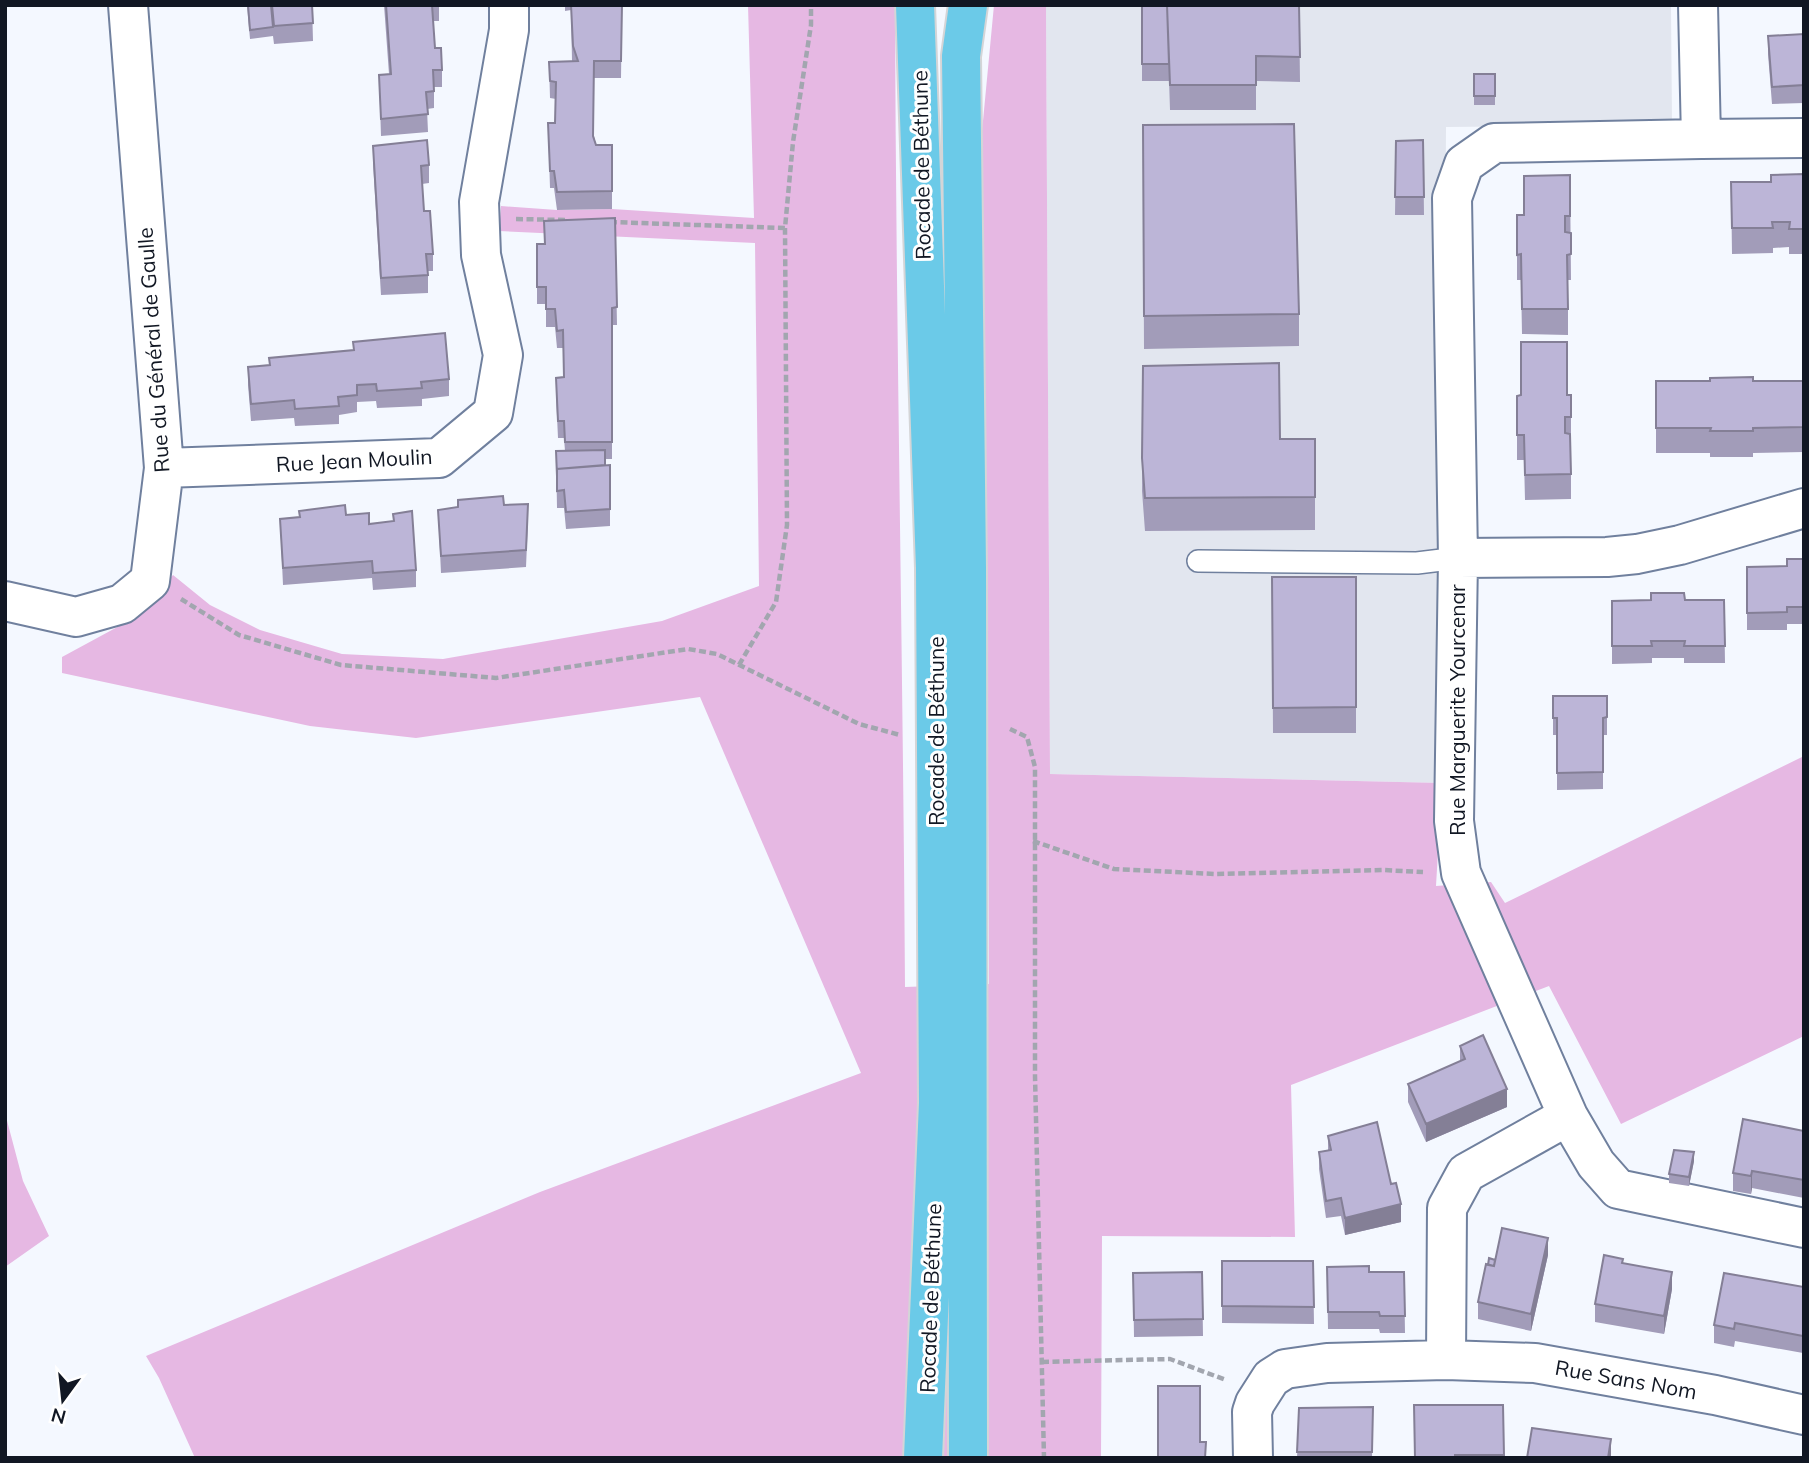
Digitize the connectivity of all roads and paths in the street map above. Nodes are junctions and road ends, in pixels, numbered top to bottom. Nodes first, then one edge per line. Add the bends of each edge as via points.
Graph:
1 (128, 5) edge
2 (509, 5) edge
3 (811, 5) edge
4 (915, 5) edge
5 (968, 5) edge
6 (1698, 5) edge
7 (1804, 138) edge
8 (1701, 139) junction
9 (480, 217) junction
10 (577, 221) edge
11 (605, 222) edge
12 (785, 228) junction
13 (164, 468) junction
14 (1804, 508) edge
15 (1458, 558) junction
16 (1198, 561) dead end
17 (150, 581) junction
18 (5, 601) edge
19 (739, 665) junction
20 (1010, 729) dead end
21 (902, 735) dead end
22 (1033, 841) junction
23 (1461, 873) junction
24 (1568, 1116) junction
25 (1804, 1228) edge
26 (1446, 1360) junction
27 (1042, 1362) junction
28 (1260, 1393) junction
29 (1804, 1415) edge
30 (923, 1458) edge
31 (968, 1458) edge
32 (1044, 1458) edge
33 (1253, 1458) edge

1 - 13 street, Rue du Général de Gaulle
2 - 9 street, Rue Jean Moulin
3 - 12 path
4 - 30 main road, Rocade de Béthune via 935,568 938,1103
5 - 31 main road, Rocade de Béthune via 961,56 967,555
6 - 8 street
7 - 8 street, Rue Marguerite Yourcenar
8 - 15 street, Rue Marguerite Yourcenar via 1494,143 1464,164 1452,198
9 - 10 path
9 - 13 street, Rue Jean Moulin via 481,255 503,355 493,413 439,458
11 - 12 path
12 - 19 path via 787,524 776,602
13 - 17 street, Rue du Général de Gaulle
14 - 15 street via 1637,554
15 - 16 lane via 1417,563
15 - 23 street, Rue Marguerite Yourcenar via 1454,808
17 - 18 street via 122,604 76,617
17 - 19 path via 239,635 341,665 496,678 688,649 717,654
19 - 21 path via 859,724
20 - 22 path via 1027,737 1035,767
22 - 23 path via 1114,869 1215,874
22 - 27 path
23 - 24 street, Rue Marguerite Yourcenar
24 - 25 street, Rue Marguerite Yourcenar via 1596,1164 1618,1189
24 - 26 street via 1466,1173 1447,1208
26 - 28 street via 1327,1363 1285,1369
26 - 29 street, Rue Sans Nom via 1535,1363
27 - 28 path via 1170,1359
27 - 32 path
28 - 33 street via 1252,1412

